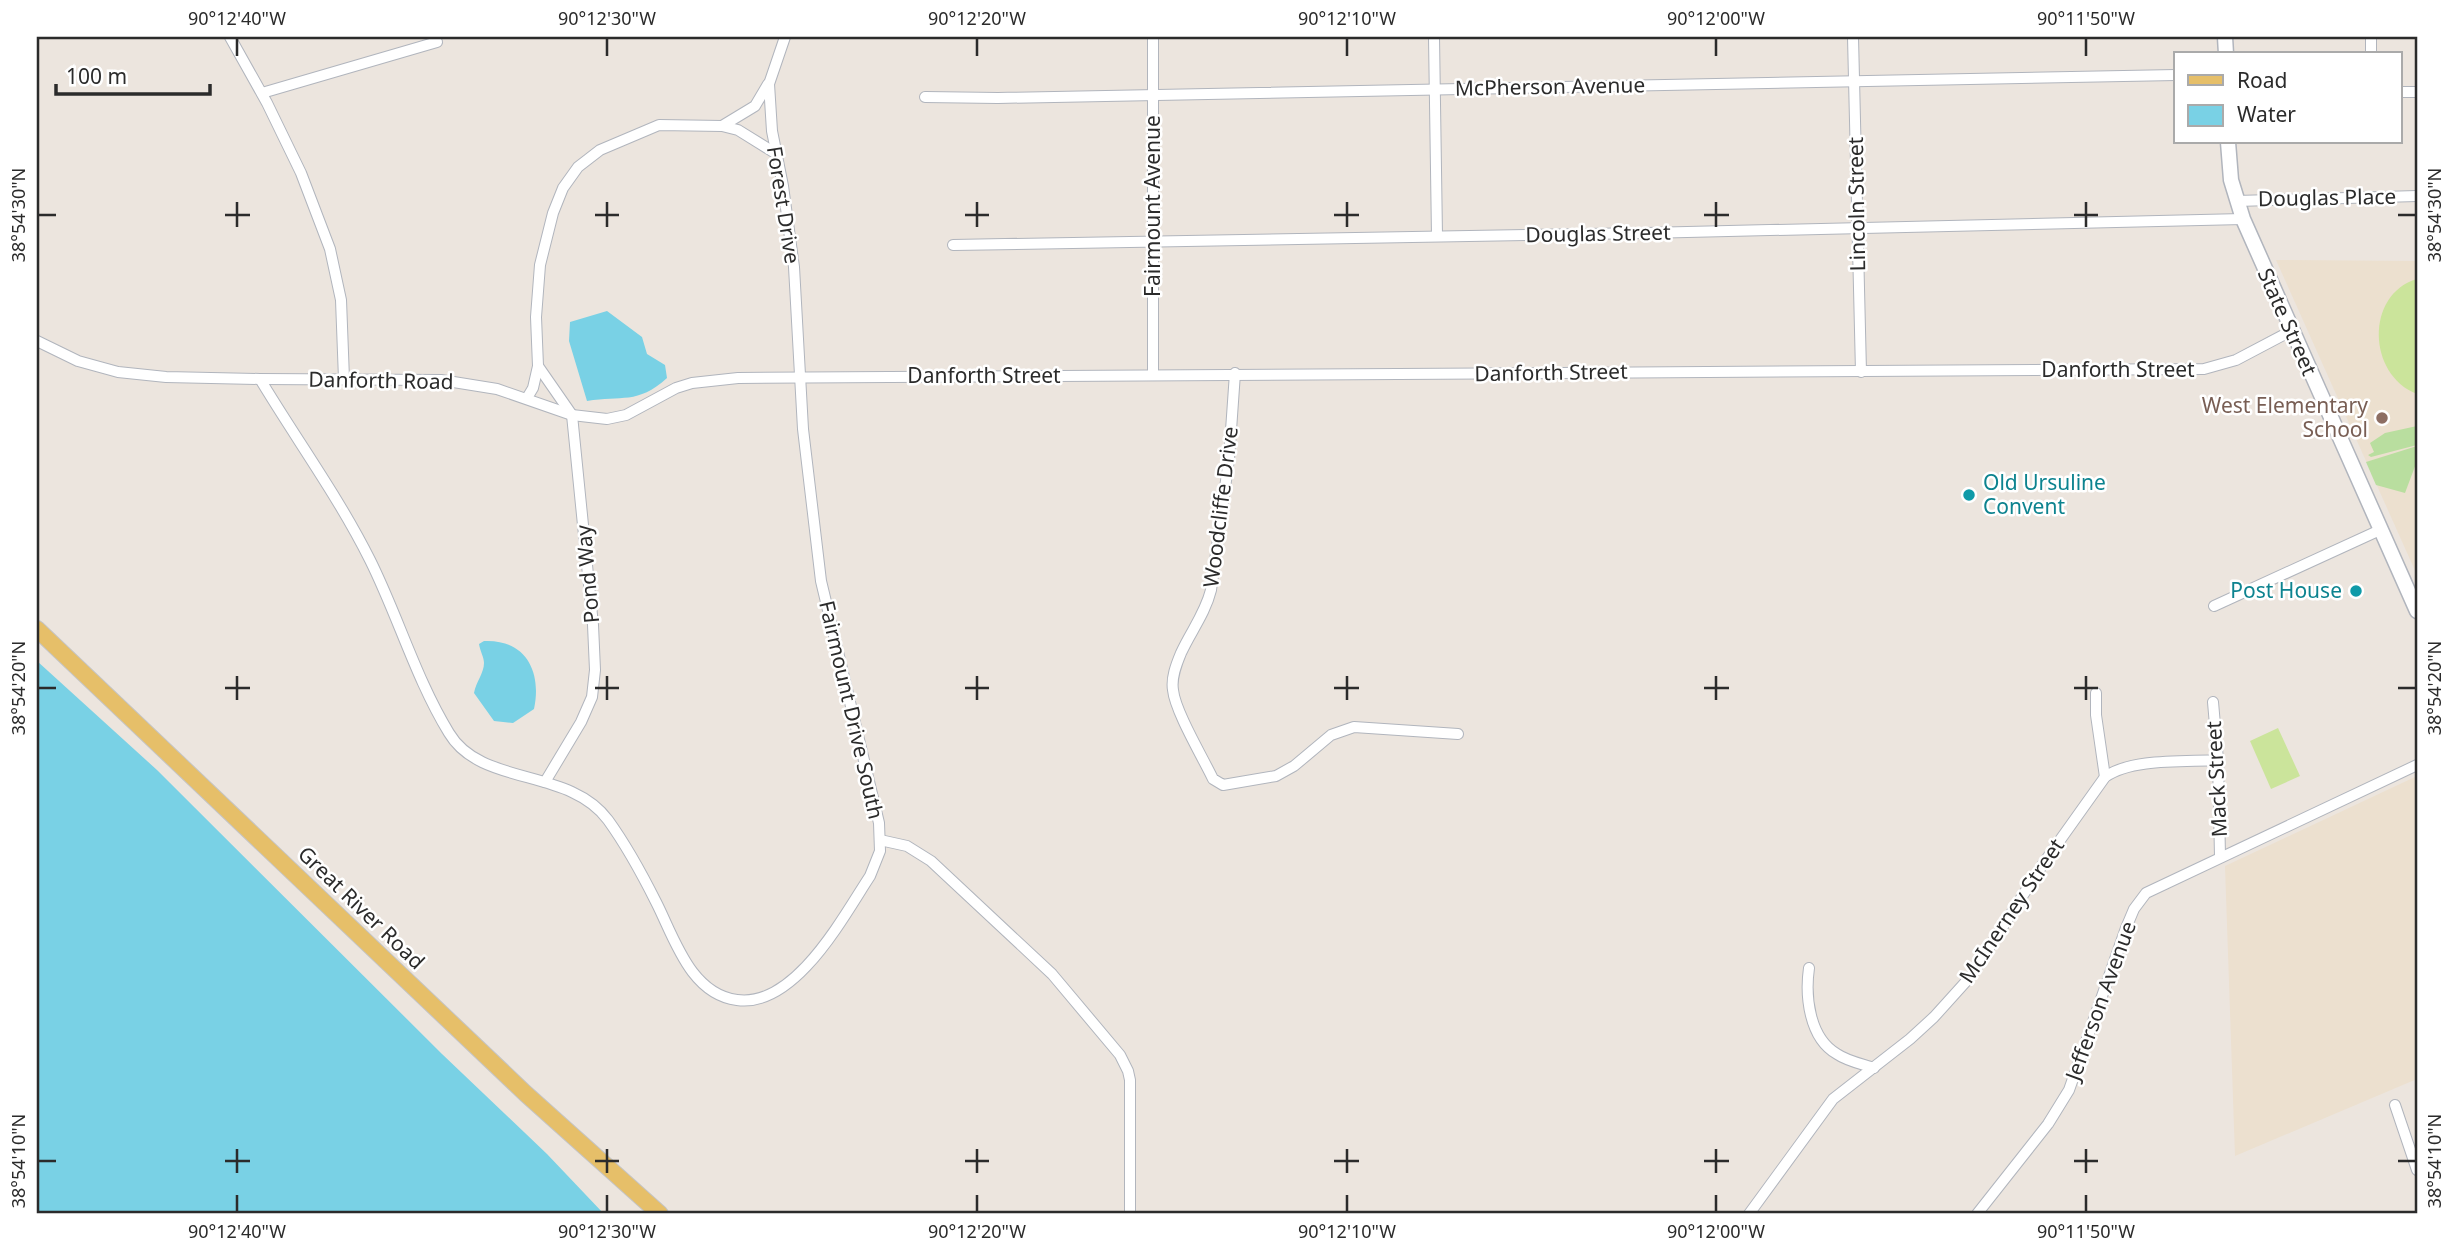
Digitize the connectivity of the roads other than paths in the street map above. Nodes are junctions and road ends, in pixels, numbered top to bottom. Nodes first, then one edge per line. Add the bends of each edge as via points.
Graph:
1 (230, 37) edge
2 (785, 37) edge
3 (1153, 37) edge
4 (1434, 37) edge
5 (1853, 37) edge
6 (437, 42) dead end
7 (2174, 75) edge
8 (1854, 81) junction
9 (769, 84) junction
10 (1436, 89) junction
11 (262, 93) junction
12 (1153, 94) junction
13 (925, 97) dead end
14 (722, 126) junction
15 (2228, 144) edge
16 (775, 153) junction
17 (2417, 196) edge
18 (2236, 201) junction
19 (2243, 219) junction
20 (1857, 229) junction
21 (1437, 236) junction
22 (1152, 243) junction
23 (953, 244) dead end
24 (2291, 331) junction
25 (37, 341) edge
26 (538, 366) junction
27 (1861, 372) junction
28 (1235, 373) junction
29 (1153, 375) junction
30 (802, 377) junction
31 (260, 379) junction
32 (344, 379) junction
33 (527, 398) junction
34 (572, 415) junction
35 (2381, 530) junction
36 (2214, 606) dead end
37 (2417, 611) edge
38 (37, 629) edge
39 (2096, 693) dead end
40 (2213, 702) dead end
41 (1458, 734) dead end
42 (2218, 760) junction
43 (2417, 765) edge
44 (2105, 777) junction
45 (545, 782) junction
46 (880, 840) junction
47 (2220, 856) junction
48 (1809, 968) dead end
49 (1874, 1068) junction
50 (2395, 1105) dead end
51 (2414, 1144) edge
52 (2417, 1170) edge
53 (660, 1214) edge
54 (1130, 1214) edge
55 (1749, 1214) edge
56 (1977, 1214) edge

1 - 11 street
2 - 9 street, Forest Drive
3 - 12 street, Fairmount Avenue
4 - 10 street
5 - 8 street, Lincoln Street
6 - 11 street
7 - 8 street, McPherson Avenue
8 - 10 street, McPherson Avenue
8 - 20 street, Lincoln Street
9 - 14 street via 755,106
9 - 16 street, Forest Drive
10 - 12 street, McPherson Avenue
10 - 21 street
11 - 32 street via 301,173 330,249 341,300
12 - 13 street, McPherson Avenue
12 - 22 street, Fairmount Avenue
14 - 16 street via 738,130
14 - 26 street via 659,125 600,150 578,167 553,213 540,265
15 - 18 street, State Street
16 - 30 street, Forest Drive via 790,233
17 - 18 street, Douglas Place
18 - 19 street, State Street
19 - 20 street, Douglas Street
19 - 24 street, State Street
20 - 21 street, Douglas Street
20 - 27 street, Lincoln Street
21 - 22 street, Douglas Street
22 - 23 street, Douglas Street
22 - 29 street, Fairmount Avenue
24 - 27 street, Danforth Street via 2225,364 2204,369
24 - 35 street, State Street
25 - 31 street, Danforth Road via 78,361 118,372
26 - 33 street
26 - 34 street, Pond Way
27 - 28 street, Danforth Street
28 - 29 street, Danforth Street
28 - 41 street, Woodcliffe Drive via 1211,590 1176,665 1172,685 1213,779 1223,785 1276,776 1331,735 1354,727
29 - 30 street, Danforth Street
30 - 34 street, Danforth Road via 710,379 676,388 626,415 607,419
30 - 46 street, Fairmount Drive South via 803,429 821,581 875,802
31 - 32 street, Danforth Road
31 - 45 street, Fairmount Drive South via 359,538 449,733 473,757
32 - 33 street, Danforth Road via 442,380
33 - 34 street, Danforth Road
34 - 45 street, Pond Way via 595,670 592,697 581,722
35 - 36 street
35 - 37 street, State Street
38 - 53 main road, Great River Road via 526,1094
39 - 44 street
40 - 42 street, Mack Street
42 - 44 street via 2135,766
42 - 47 street, Mack Street
43 - 47 street, Jefferson Avenue
44 - 49 street, McInerney Street via 1971,976 1934,1017
45 - 46 street, Fairmount Drive South via 586,798 607,818 691,969 713,990 740,1000 777,991 800,973 870,876
46 - 54 street via 918,852 992,918 1052,974 1125,1063 1130,1080
47 - 56 street, Jefferson Avenue via 2152,889 2138,903 2069,1090
48 - 49 street via 1809,1005 1822,1043 1837,1055
49 - 55 street, McInerney Street via 1833,1099
50 - 51 street
51 - 52 street

